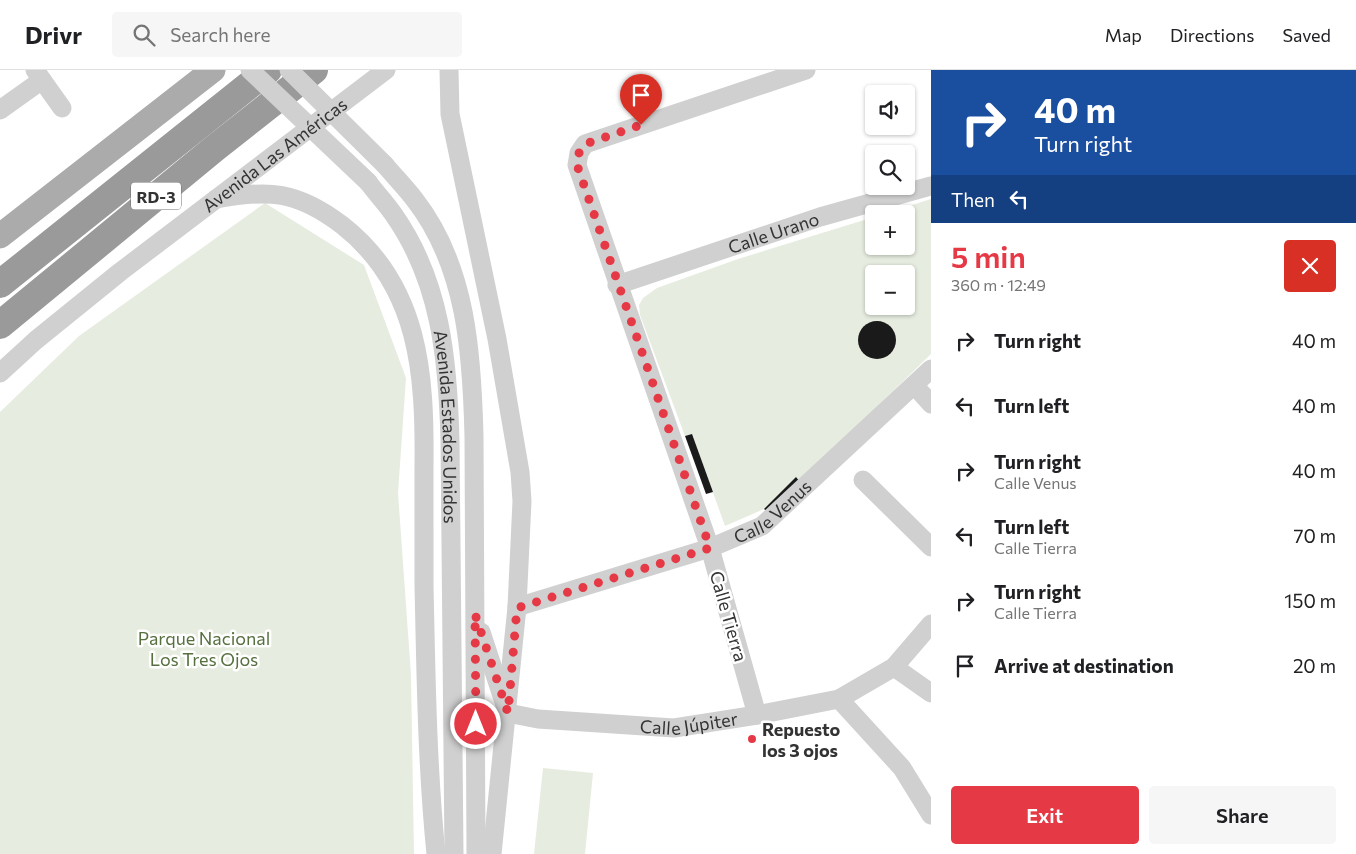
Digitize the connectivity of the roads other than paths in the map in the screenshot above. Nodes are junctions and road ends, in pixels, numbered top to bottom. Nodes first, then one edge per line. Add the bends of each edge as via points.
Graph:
1 (213, 70) edge
2 (250, 70) edge
3 (268, 70) edge
4 (289, 70) edge
5 (314, 70) edge
6 (386, 70) edge
7 (449, 70) edge
8 (806, 70) edge
9 (38, 75) edge
10 (62, 108) dead end
11 (0, 110) edge
12 (931, 186) edge
13 (216, 199) junction
14 (0, 236) edge
15 (0, 284) edge
16 (617, 285) junction
17 (0, 325) edge
18 (931, 369) edge
19 (0, 373) edge
20 (914, 385) junction
21 (931, 404) edge
22 (863, 480) dead end
23 (931, 547) edge
24 (710, 548) junction
25 (517, 608) junction
26 (475, 614) junction
27 (931, 624) edge
28 (894, 667) junction
29 (931, 693) edge
30 (839, 699) junction
31 (508, 713) junction
32 (757, 716) junction
33 (931, 815) edge
34 (436, 854) edge
35 (454, 854) edge
36 (476, 854) edge
37 (492, 854) edge

1 - 14 main road
2 - 35 street, Avenida Estados Unidos, bridge via 368,182 394,215 420,259 432,290 449,384
3 - 15 highway, RD-3
4 - 26 street, Avenida Estados Unidos, bridge via 385,165 416,201 438,238 456,282 472,372
5 - 17 highway, RD-3
6 - 13 street, Avenida Las Américas
7 - 25 street via 450,114 520,472 522,537
8 - 16 street, Calle Tierra via 585,144 577,165
9 - 10 street
9 - 11 street
12 - 16 street, Calle Urano via 820,217
13 - 19 street, Avenida Las Américas via 120,272
13 - 34 street via 263,192 293,197 312,206 338,222 368,249 384,270 406,312 419,361 424,403 427,737
16 - 24 street, Calle Tierra
18 - 20 street, Calle Venus
20 - 21 street
20 - 24 street, Calle Venus via 762,526
22 - 23 street
24 - 25 street, Calle Venus
24 - 32 street, Calle Tierra
25 - 31 street
26 - 31 street
26 - 36 street, Avenida Estados Unidos
27 - 28 street, Calle Júpiter
28 - 29 street
28 - 30 street, Calle Júpiter
30 - 32 street, Calle Júpiter
30 - 33 street via 902,768
31 - 32 street, Calle Júpiter via 538,719 674,728
31 - 37 street

